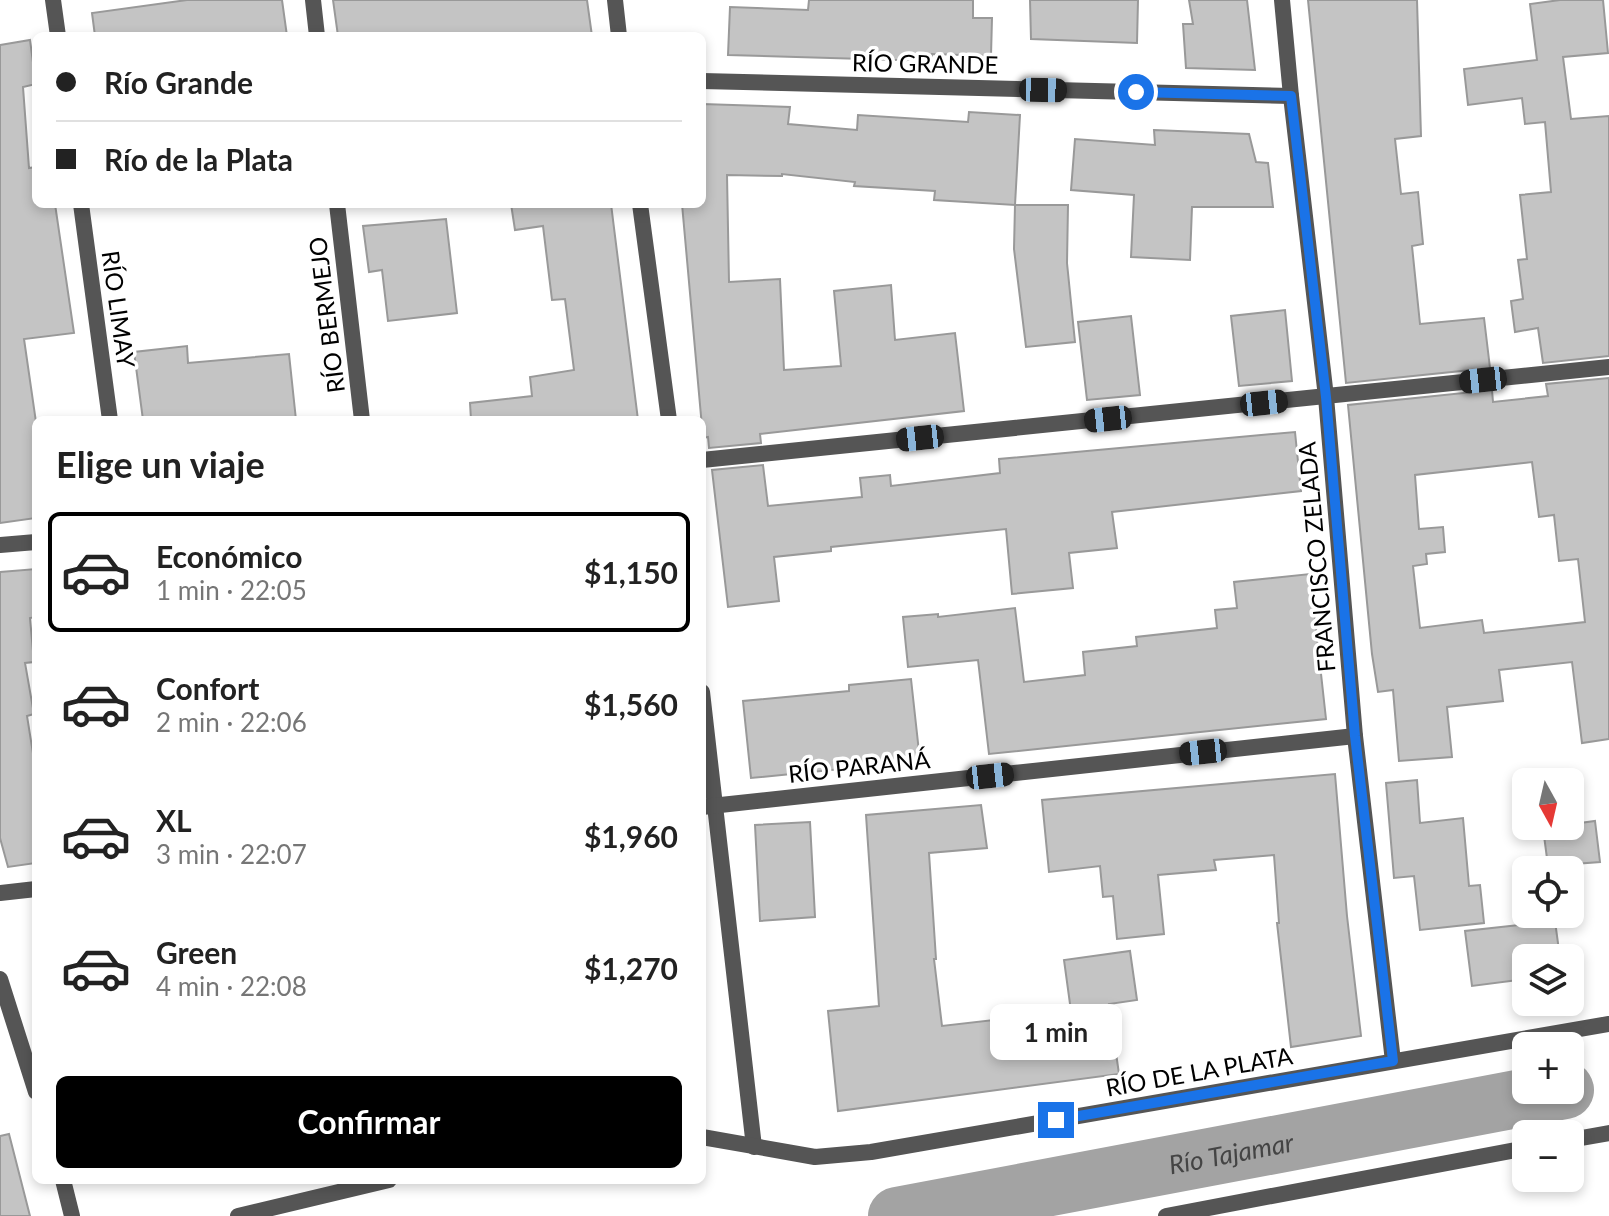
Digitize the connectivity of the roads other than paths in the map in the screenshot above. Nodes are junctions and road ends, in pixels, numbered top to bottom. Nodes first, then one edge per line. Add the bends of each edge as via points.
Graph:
1 (53, 0) edge
2 (313, 0) edge
3 (615, 0) edge
4 (1282, 0) edge
5 (57, 32) edge
6 (317, 32) edge
7 (619, 32) edge
8 (706, 81) edge
9 (1291, 96) junction
10 (82, 208) edge
11 (337, 208) edge
12 (641, 208) edge
13 (1609, 367) edge
14 (1326, 397) junction
15 (109, 416) edge
16 (362, 416) edge
17 (668, 416) edge
18 (706, 460) edge
19 (32, 542) edge
20 (0, 545) edge
21 (1355, 736) junction
22 (706, 757) edge
23 (709, 806) edge
24 (32, 889) edge
25 (0, 893) edge
26 (0, 979) edge
27 (1609, 1024) edge
28 (1393, 1061) junction
29 (32, 1079) edge
30 (1609, 1133) edge
31 (1584, 1137) edge
32 (706, 1138) edge
33 (754, 1147) junction
34 (1512, 1151) edge
35 (64, 1184) edge
36 (372, 1184) edge
37 (72, 1216) edge
38 (238, 1216) edge
39 (1166, 1216) edge

1 - 5 street
2 - 6 street
3 - 7 street
4 - 9 street, FRANCISCO ZELADA
8 - 9 street, RÍO GRANDE
9 - 14 street, FRANCISCO ZELADA
10 - 15 street, RÍO LIMAY
11 - 16 street, RÍO BERMEJO
12 - 17 street
13 - 14 street
14 - 18 street
14 - 21 street, FRANCISCO ZELADA
19 - 20 street
21 - 23 street, RÍO PARANÁ
21 - 28 street, FRANCISCO ZELADA
22 - 23 street
23 - 33 street
24 - 25 street
26 - 29 street
27 - 28 street, RÍO DE LA PLATA
28 - 33 street, RÍO DE LA PLATA via 871,1152 815,1157
30 - 31 street
32 - 33 street, RÍO DE LA PLATA
34 - 39 street
35 - 37 street
36 - 38 street

